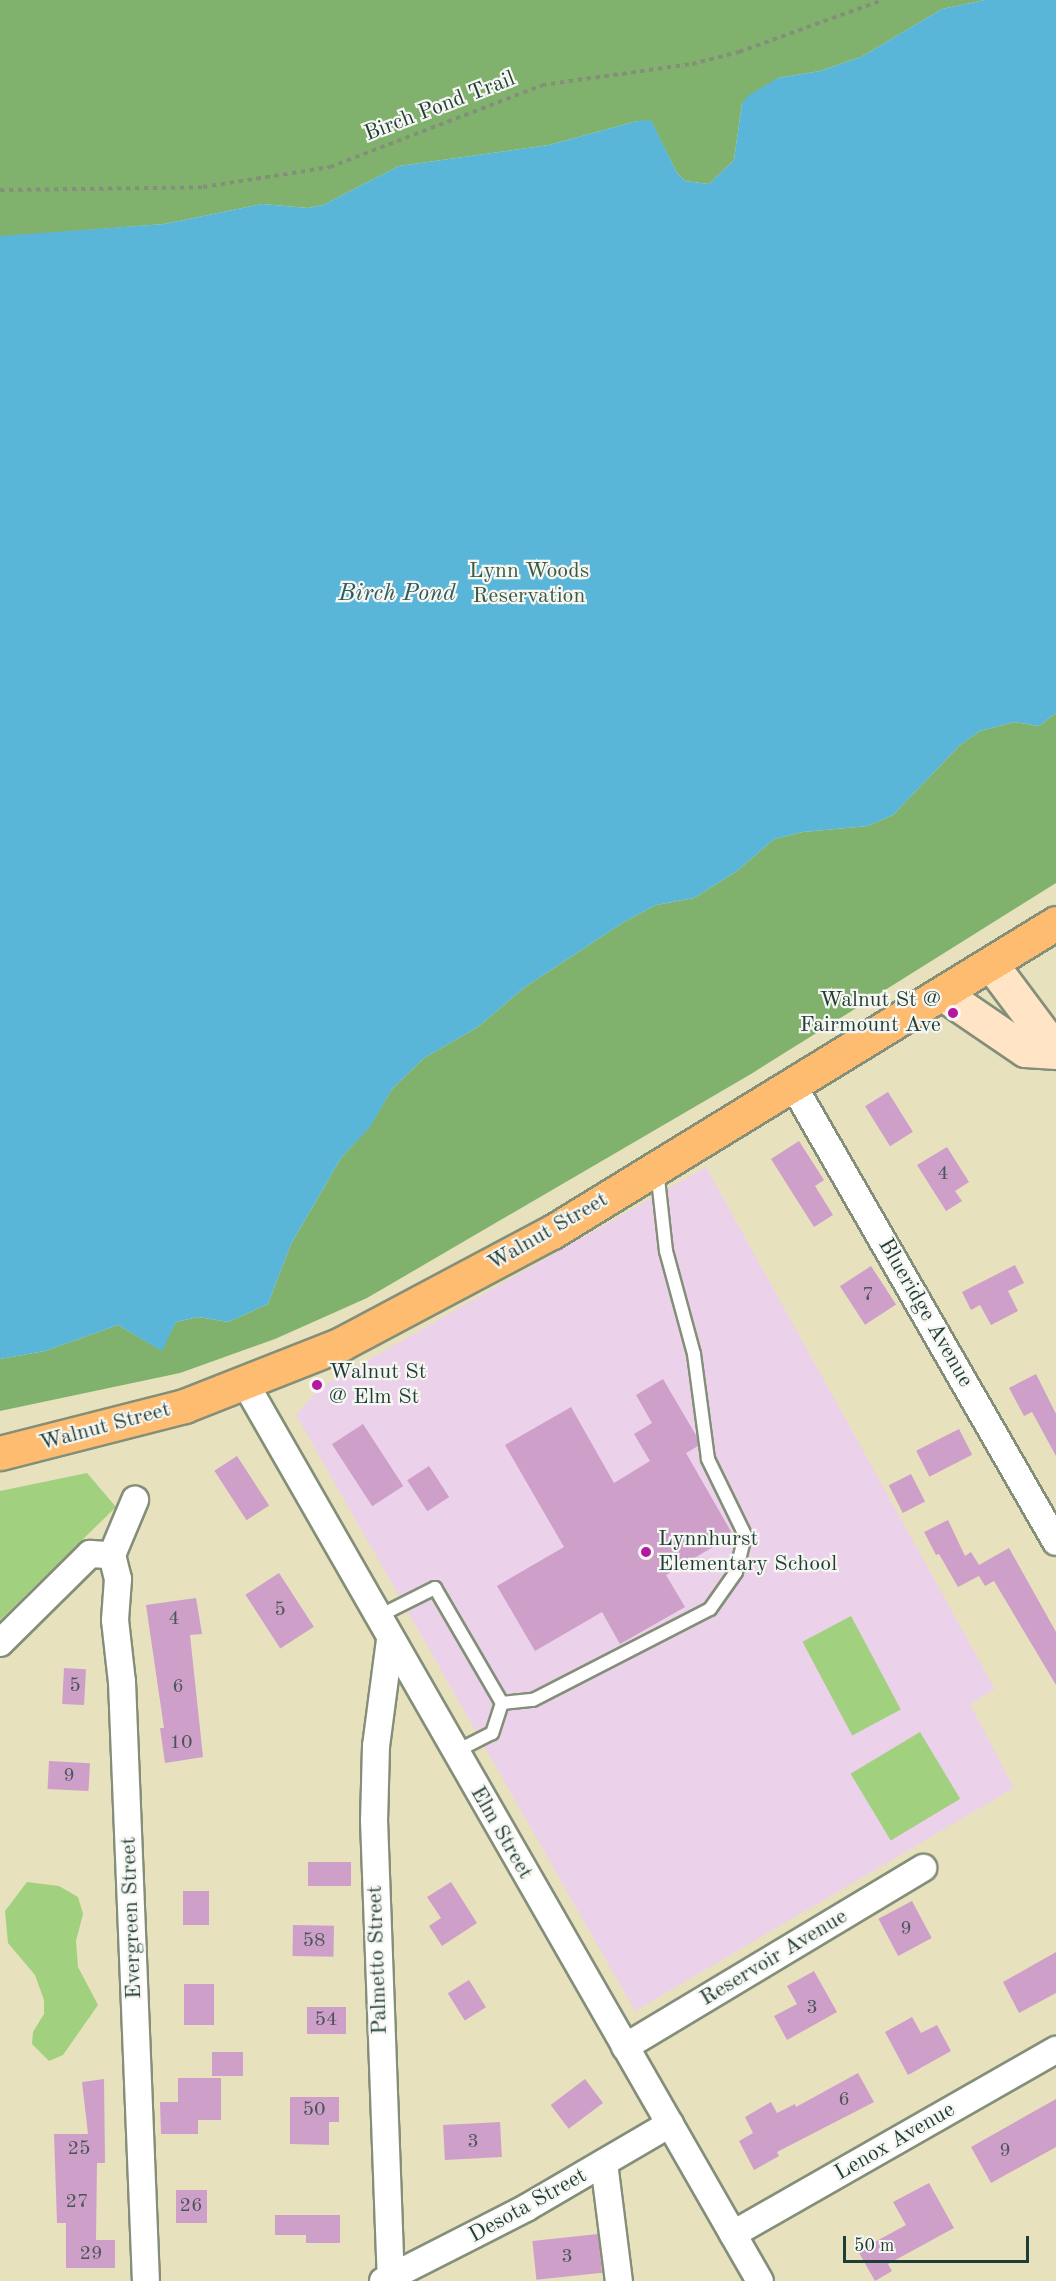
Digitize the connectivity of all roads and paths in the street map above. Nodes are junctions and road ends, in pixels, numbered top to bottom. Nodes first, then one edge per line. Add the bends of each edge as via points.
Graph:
1 (883, 0) edge
2 (0, 190) edge
3 (1056, 923) edge
4 (991, 964) junction
5 (943, 994) junction
6 (1056, 1051) edge
7 (793, 1085) junction
8 (657, 1168) junction
9 (245, 1383) junction
10 (0, 1453) edge
11 (135, 1500) dead end
12 (1056, 1542) edge
13 (111, 1555) junction
14 (377, 1617) junction
15 (390, 1640) junction
16 (0, 1643) edge
17 (502, 1703) junction
18 (455, 1752) junction
19 (923, 1869) dead end
20 (625, 2047) junction
21 (1056, 2050) edge
22 (670, 2124) junction
23 (604, 2163) junction
24 (733, 2234) junction
25 (388, 2280) edge
26 (146, 2281) edge
27 (619, 2281) edge
28 (760, 2281) edge

1 - 2 path, Birch Pond Trail via 739,52 692,64 542,85 330,167 203,187
3 - 4 main road, Walnut Street
4 - 5 main road, Walnut Street
4 - 6 street
5 - 6 street via 1025,1050
5 - 7 main road, Walnut Street
7 - 8 main road, Walnut Street
7 - 12 street, Blueridge Avenue
8 - 9 main road, Walnut Street via 435,1296 325,1352
8 - 17 lane via 666,1251 694,1354 708,1459 745,1535 736,1572 710,1610 533,1700
9 - 10 main road, Walnut Street via 138,1420
9 - 14 street, Elm Street
11 - 13 street
13 - 16 street via 90,1554
13 - 26 street, Evergreen Street via 118,1579 115,1620 123,1694
14 - 15 street, Elm Street
14 - 17 lane via 435,1588
15 - 18 street, Elm Street
15 - 25 street, Palmetto Street via 376,1746 374,1820
17 - 18 lane via 492,1733
18 - 20 street, Elm Street
19 - 20 street, Reservoir Avenue
20 - 22 street, Elm Street
21 - 24 street, Lenox Avenue
22 - 23 street, Desota Street
22 - 24 street, Elm Street
23 - 25 street, Desota Street via 472,2238
23 - 27 street
24 - 28 street, Elm Street

